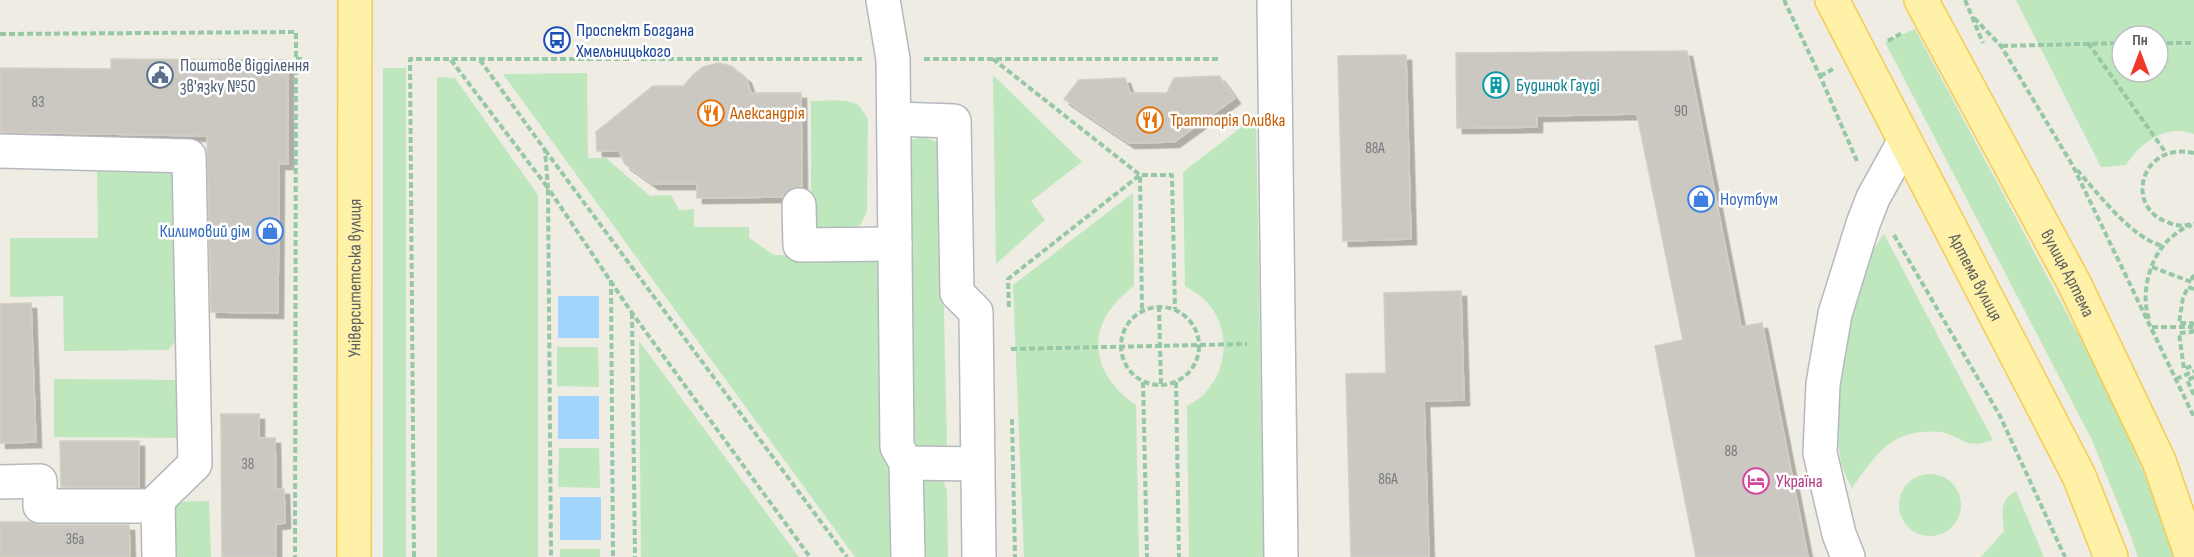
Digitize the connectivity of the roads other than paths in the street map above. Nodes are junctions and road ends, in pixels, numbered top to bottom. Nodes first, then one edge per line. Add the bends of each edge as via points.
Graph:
1 (355, 0) edge
2 (883, 0) edge
3 (1274, 0) edge
4 (1832, 0) edge
5 (1921, 0) edge
6 (894, 119) junction
7 (1904, 142) junction
8 (0, 151) edge
9 (799, 205) dead end
10 (895, 244) junction
11 (906, 463) junction
12 (978, 464) junction
13 (0, 482) edge
14 (158, 506) junction
15 (159, 557) edge
16 (354, 557) edge
17 (908, 557) edge
18 (980, 557) edge
19 (1281, 557) edge
20 (1848, 557) edge
21 (2111, 557) edge
22 (2192, 557) edge

1 - 16 main road, Університетська вулиця
2 - 6 lane via 893,59
3 - 19 lane
4 - 7 main road, Артема вулиця
5 - 22 main road, вулиця Артема via 2074,283 2159,460
6 - 10 lane
6 - 12 lane via 954,121 957,293 976,312
7 - 20 lane via 1863,224 1835,314 1823,384 1820,453
7 - 21 main road, Артема вулиця via 2079,476
8 - 14 lane via 189,156 195,464 158,500
9 - 10 lane via 800,245
10 - 11 lane via 897,447
11 - 12 lane
11 - 17 lane
12 - 18 lane
13 - 14 lane via 40,482 40,506
14 - 15 lane

